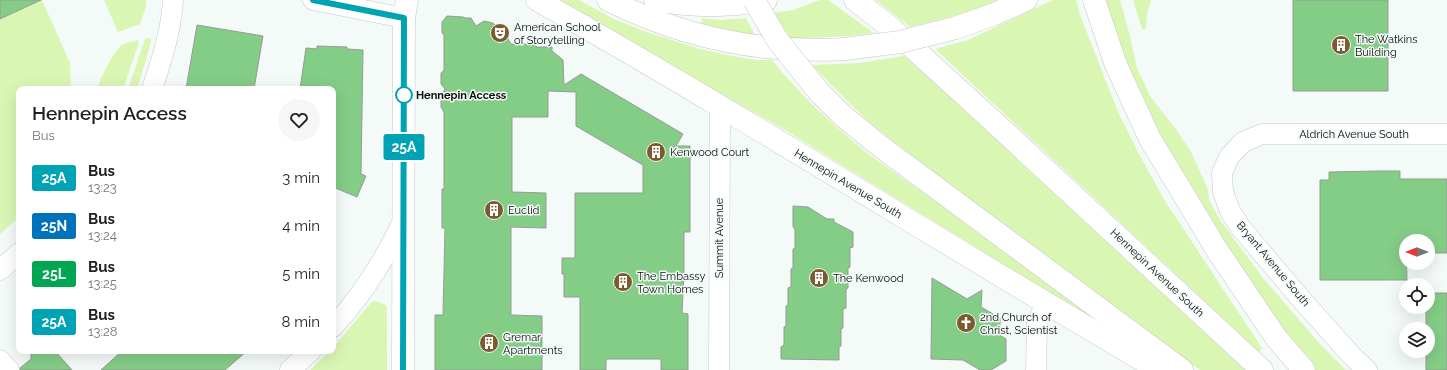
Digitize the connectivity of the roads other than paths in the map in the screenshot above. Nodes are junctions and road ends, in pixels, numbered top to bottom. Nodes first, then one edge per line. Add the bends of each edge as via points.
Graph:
1 (173, 0) edge
2 (313, 0) edge
3 (536, 0) edge
4 (608, 0) edge
5 (655, 0) edge
6 (754, 0) edge
7 (766, 0) edge
8 (855, 0) edge
9 (1026, 0) edge
10 (1095, 4) edge
11 (406, 9) edge
12 (153, 86) edge
13 (720, 106) junction
14 (1262, 134) joint
15 (1447, 134) edge
16 (403, 221) junction
17 (16, 256) edge
18 (0, 270) edge
19 (1046, 304) junction
20 (336, 324) edge
21 (307, 354) edge
22 (0, 360) edge
23 (9, 370) edge
24 (290, 370) edge
25 (403, 370) edge
26 (719, 370) edge
27 (1036, 370) edge
28 (1159, 370) edge
29 (1182, 370) edge
30 (1262, 370) edge
31 (1304, 370) edge
32 (1367, 370) edge

1 - 12 street via 172,21
2 - 11 street
3 - 13 main road, Hennepin Avenue South
4 - 9 main road, bridge via 656,22 721,41 779,49 825,50 894,43 955,28
5 - 7 main road via 704,6
6 - 29 main road, bridge via 778,42 819,92 843,116
8 - 30 main road, Hennepin Avenue South via 890,27 954,85
10 - 31 main road via 1116,65 1150,139 1217,250 1277,339
11 - 16 main road
13 - 19 main road, Hennepin Avenue South
13 - 26 street, Summit Avenue
14 - 15 street, Aldrich Avenue South
14 - 32 street, Bryant Avenue South via 1243,142 1229,157 1222,173 1223,192 1230,211 1241,228 1301,299
16 - 20 street via 391,246 367,283
16 - 25 main road
17 - 18 street
19 - 27 street via 1037,322
19 - 28 main road, Hennepin Avenue South
21 - 24 street
22 - 23 street

